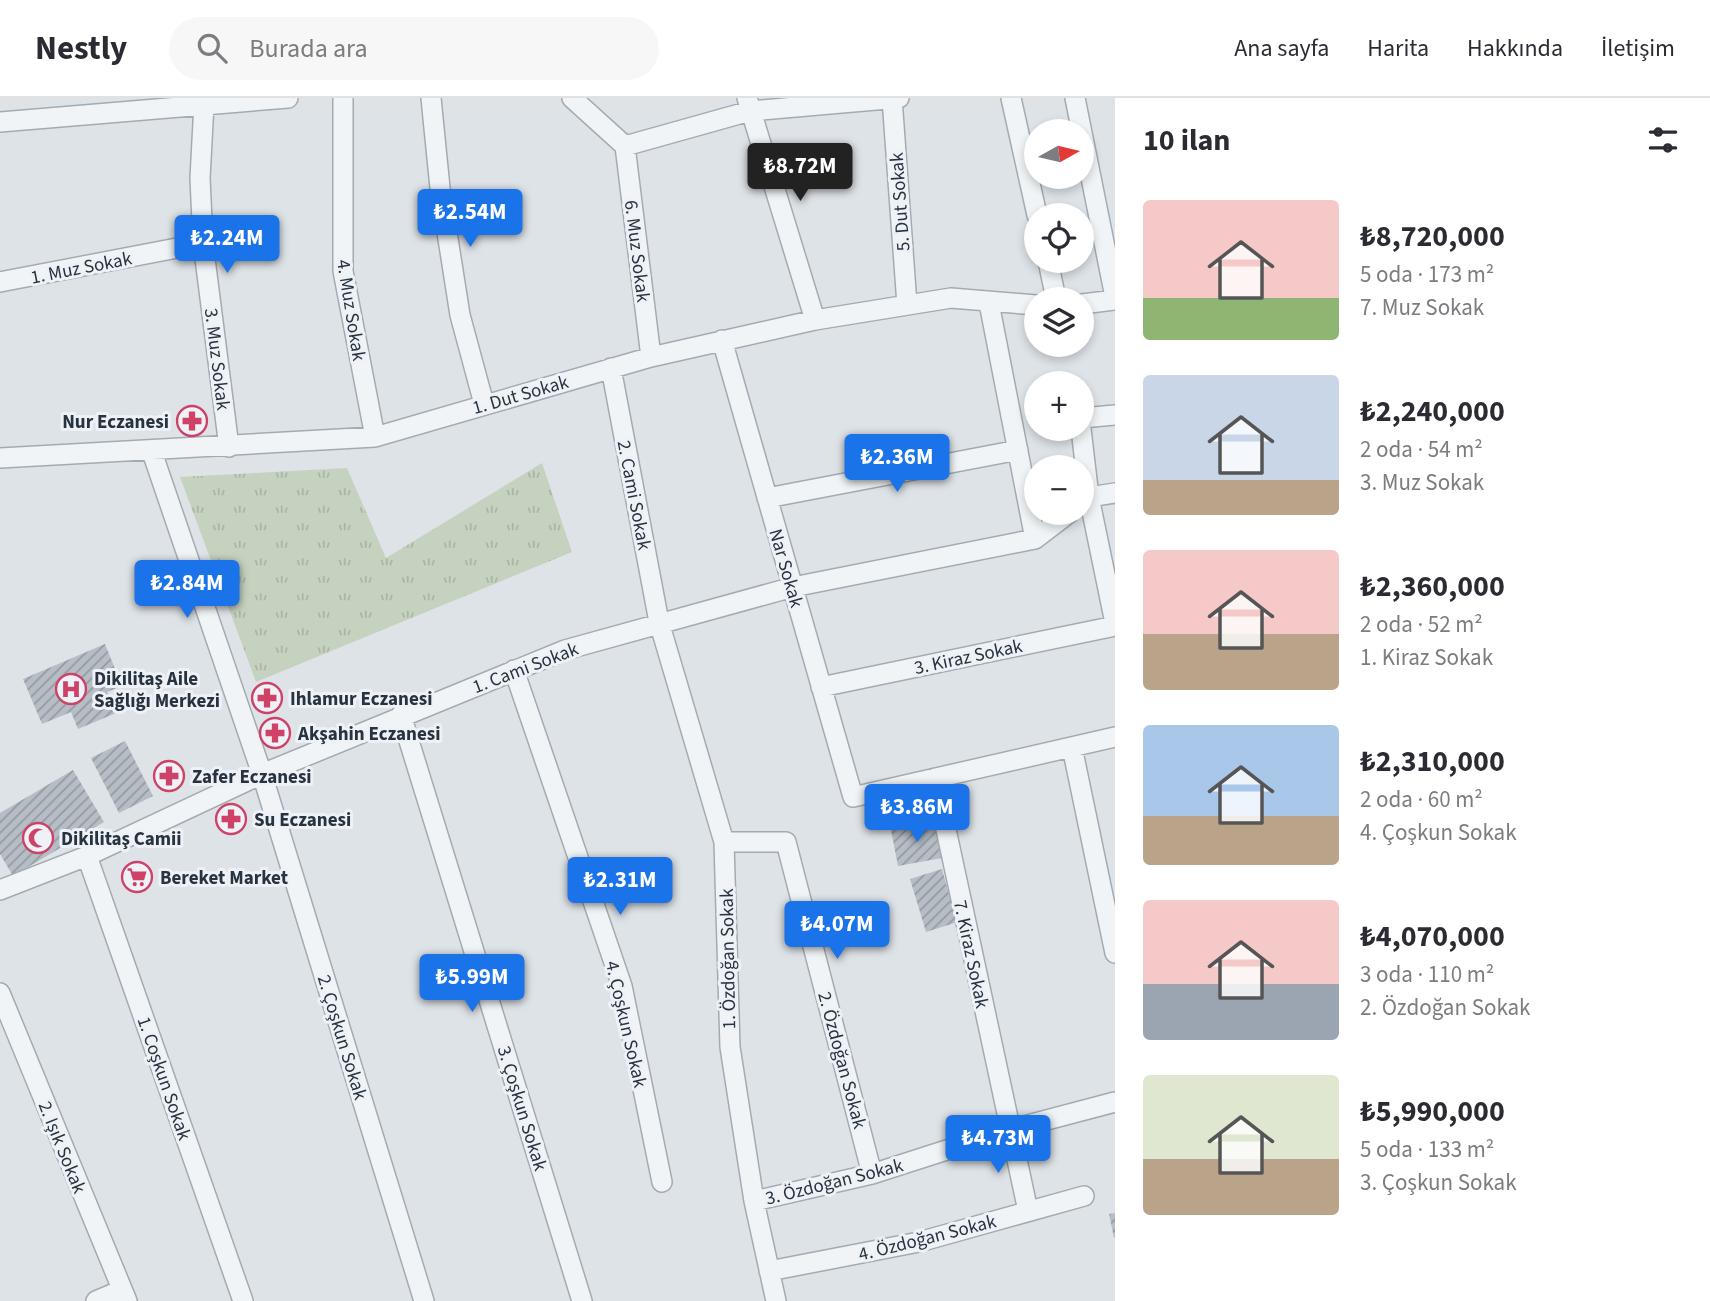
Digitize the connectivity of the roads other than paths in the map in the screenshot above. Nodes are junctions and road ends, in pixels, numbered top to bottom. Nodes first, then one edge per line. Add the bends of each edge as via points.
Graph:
1 (288, 98) edge
2 (343, 98) edge
3 (431, 98) edge
4 (572, 98) edge
5 (1011, 98) edge
6 (1075, 98) edge
7 (894, 99) edge
8 (204, 104) junction
9 (748, 105) edge
10 (0, 122) edge
11 (625, 146) junction
12 (1034, 203) edge
13 (203, 243) junction
14 (0, 282) edge
15 (1115, 298) edge
16 (1094, 302) edge
17 (989, 303) junction
18 (1024, 304) edge
19 (907, 305) junction
20 (815, 320) junction
21 (722, 340) junction
22 (652, 357) junction
23 (611, 368) junction
24 (484, 404) junction
25 (1115, 415) edge
26 (1094, 417) edge
27 (375, 437) junction
28 (229, 447) junction
29 (1018, 450) junction
30 (152, 452) junction
31 (0, 458) edge
32 (1115, 493) edge
33 (767, 498) junction
34 (1094, 498) edge
35 (1053, 525) edge
36 (1091, 525) edge
37 (1035, 539) junction
38 (793, 587) junction
39 (659, 622) junction
40 (1115, 624) edge
41 (514, 670) junction
42 (821, 687) junction
43 (401, 715) junction
44 (1115, 737) edge
45 (1072, 747) junction
46 (262, 774) junction
47 (935, 778) junction
48 (724, 842) junction
49 (88, 856) junction
50 (0, 890) edge
51 (1115, 953) edge
52 (0, 993) edge
53 (1115, 1102) edge
54 (1009, 1130) junction
55 (872, 1174) junction
56 (663, 1182) dead end
57 (1084, 1196) dead end
58 (754, 1202) junction
59 (1027, 1211) junction
60 (769, 1271) junction
61 (125, 1296) edge
62 (96, 1301) edge
63 (243, 1301) edge
64 (424, 1301) edge
65 (582, 1301) edge
66 (776, 1301) edge

1 - 8 street
2 - 27 street, 4. Muz Sokak via 343,271
3 - 24 street via 460,314
4 - 11 street
5 - 12 street
6 - 15 street
7 - 9 street
7 - 19 street, 5. Dut Sokak
8 - 10 street
8 - 13 street, 3. Muz Sokak
9 - 11 street
9 - 20 street
11 - 22 street, 6. Muz Sokak
13 - 14 street, 1. Muz Sokak
13 - 28 street, 3. Muz Sokak
15 - 16 street
17 - 18 street, 1. Dut Sokak
17 - 19 street, 1. Dut Sokak via 951,299
17 - 29 street
19 - 20 street, 1. Dut Sokak
20 - 21 street, 1. Dut Sokak
21 - 22 street, 1. Dut Sokak
21 - 33 street, Nar Sokak
22 - 23 street, 1. Dut Sokak
23 - 24 street, 1. Dut Sokak
23 - 39 street, 2. Cami Sokak
24 - 27 street, 1. Dut Sokak
25 - 26 street
27 - 28 street, 1. Dut Sokak
28 - 30 street, 1. Dut Sokak
29 - 33 street
29 - 37 street
30 - 31 street, 1. Dut Sokak
30 - 46 street, 2. Çoşkun Sokak
32 - 34 street
33 - 38 street, Nar Sokak
35 - 37 street, 1. Cami Sokak
36 - 40 street
37 - 38 street, 1. Cami Sokak
38 - 39 street, 1. Cami Sokak
38 - 42 street, Nar Sokak
39 - 41 street, 1. Cami Sokak
39 - 48 street, 1. Özdoğan Sokak
40 - 42 street, 3. Kiraz Sokak
41 - 43 street, 1. Cami Sokak
41 - 56 street, 4. Çoşkun Sokak via 622,986
42 - 47 street, Nar Sokak via 853,797
43 - 46 street, 1. Cami Sokak
43 - 65 street, 3. Çoşkun Sokak
44 - 45 street
45 - 47 street
45 - 51 street
46 - 49 street, 1. Cami Sokak
46 - 64 street, 2. Çoşkun Sokak
47 - 54 street, 7. Kiraz Sokak
48 - 55 street, 2. Özdoğan Sokak via 786,842
48 - 58 street, 1. Özdoğan Sokak via 730,1047
49 - 50 street, 1. Cami Sokak
49 - 63 street, 1. Coşkun Sokak
52 - 61 street, 2. Işık Sokak
53 - 54 street, 3. Özdoğan Sokak
54 - 55 street, 3. Özdoğan Sokak
54 - 59 street, 7. Kiraz Sokak
55 - 58 street, 3. Özdoğan Sokak
57 - 59 street, 4. Özdoğan Sokak
58 - 60 street, 1. Özdoğan Sokak
59 - 60 street, 4. Özdoğan Sokak via 919,1242
60 - 66 street, 1. Özdoğan Sokak
61 - 62 street

